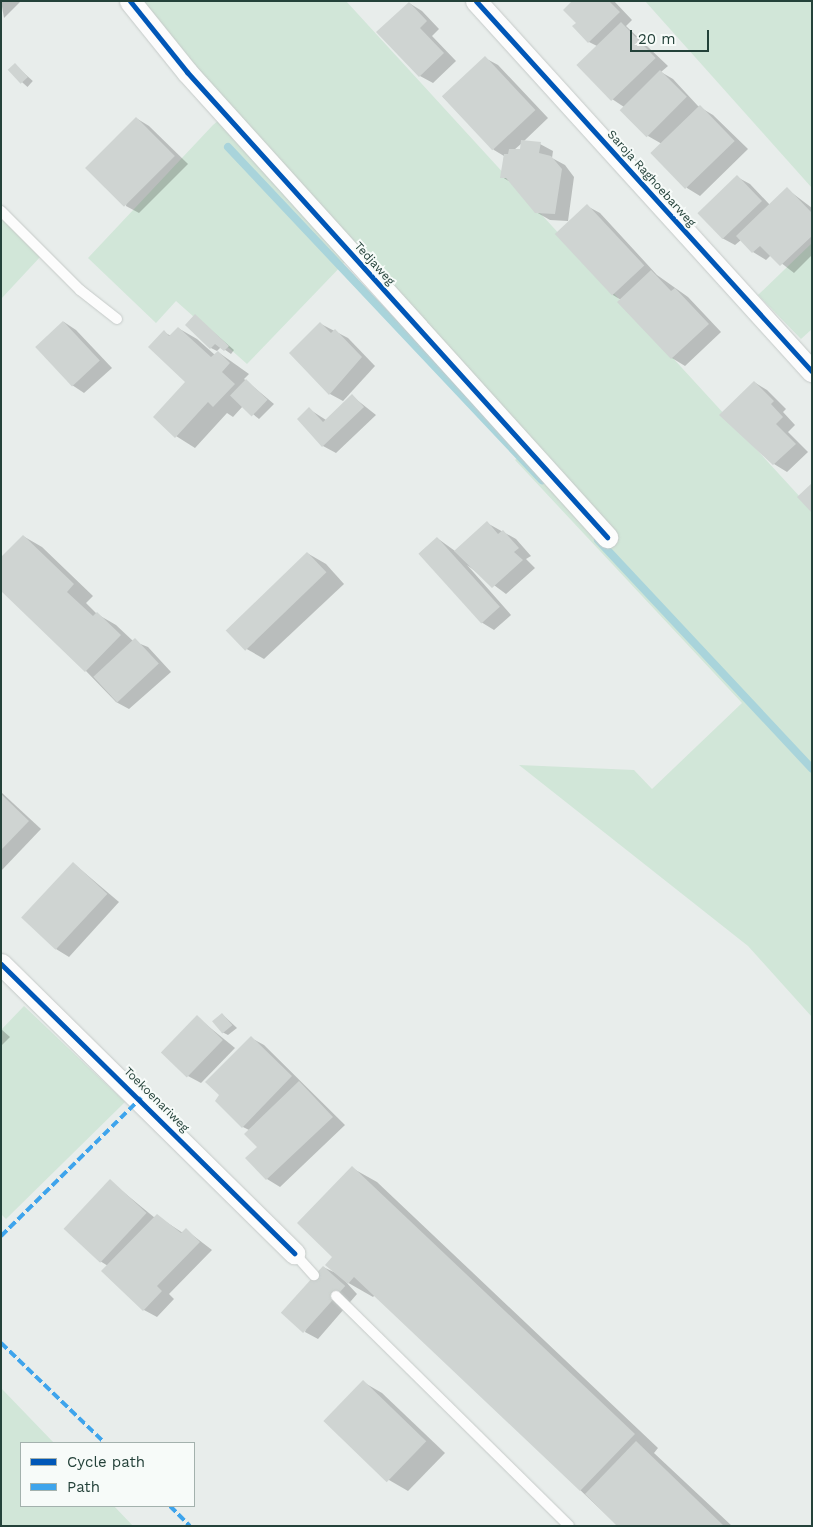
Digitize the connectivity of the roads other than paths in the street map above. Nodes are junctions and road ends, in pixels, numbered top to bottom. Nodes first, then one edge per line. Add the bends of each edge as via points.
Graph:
1 (130, 1) edge
2 (476, 1) edge
3 (1, 211) edge
4 (117, 319) dead end
5 (812, 371) edge
6 (607, 537) dead end
7 (1, 964) edge
8 (294, 1253) joint
9 (314, 1275) dead end
10 (336, 1296) dead end
11 (569, 1526) edge

1 - 6 street, Tedjaweg via 187,72
2 - 5 street, Saroja Raghoebarweg
3 - 4 lane via 80,290
7 - 8 street, Toekoenariweg
8 - 9 lane
10 - 11 lane

